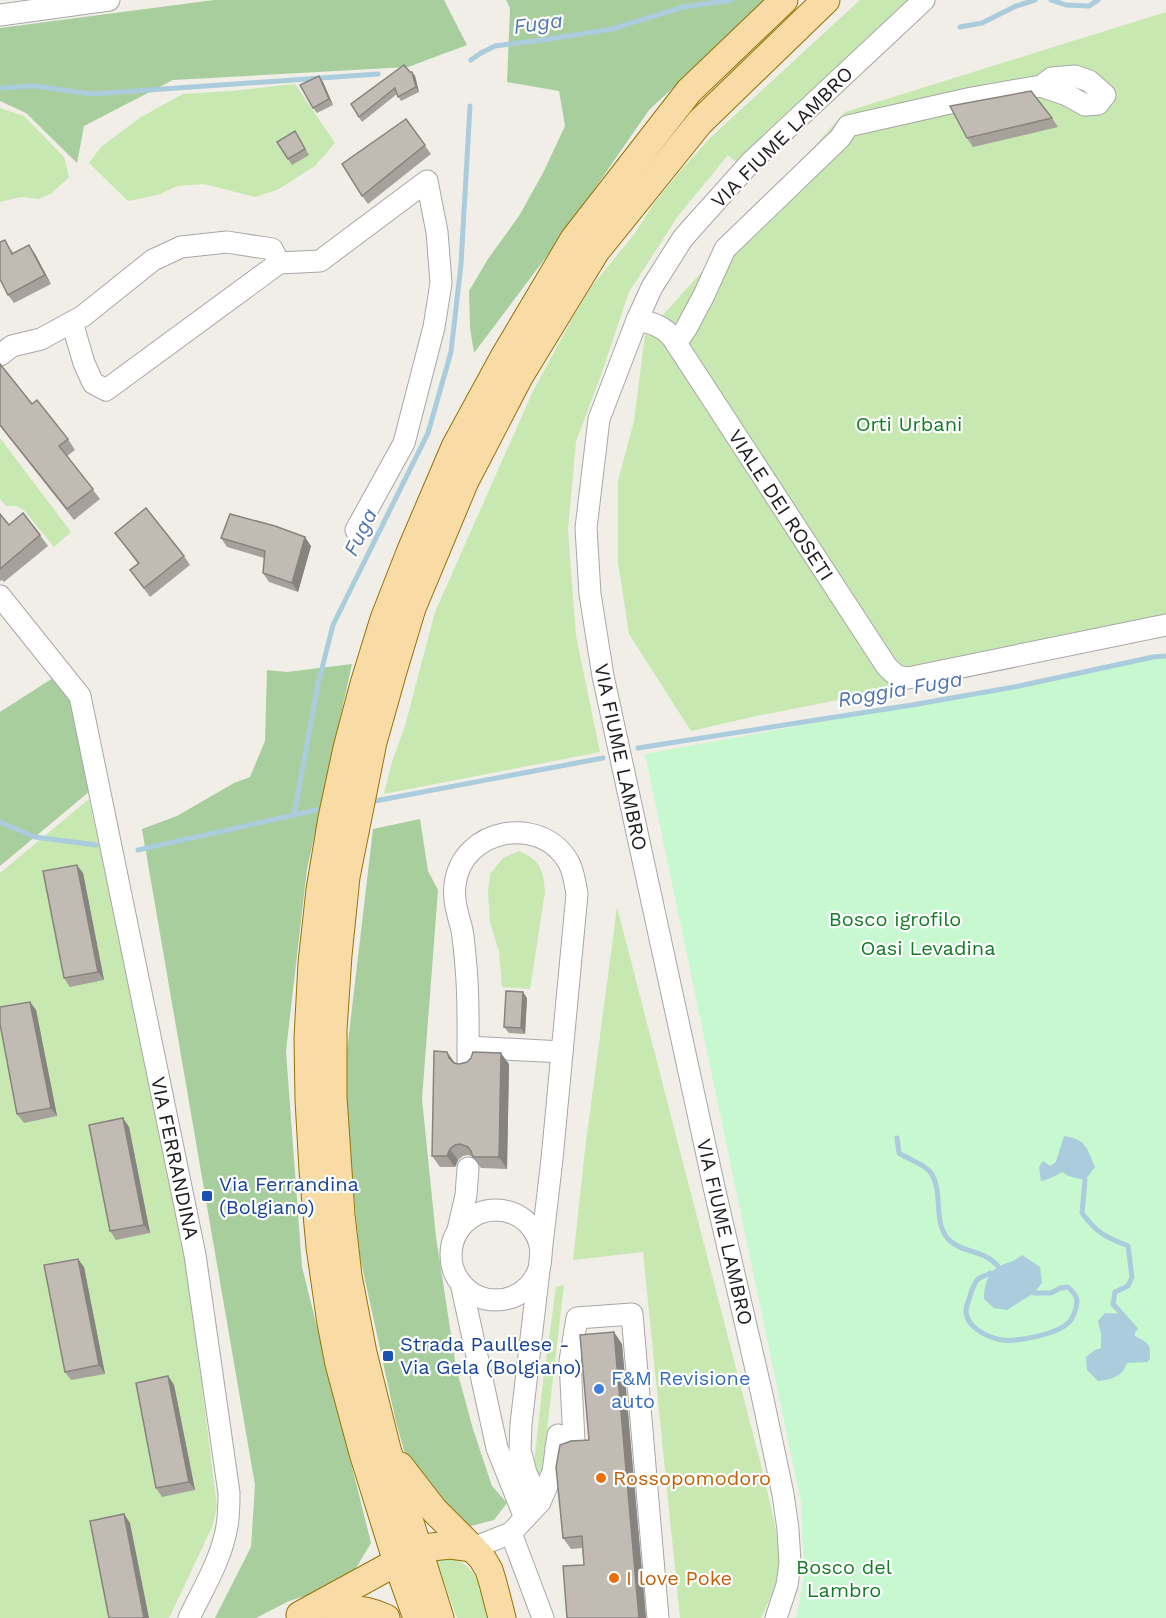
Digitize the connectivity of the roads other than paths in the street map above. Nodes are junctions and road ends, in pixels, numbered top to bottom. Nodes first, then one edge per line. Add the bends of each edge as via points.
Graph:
1 (110, 0) edge
2 (784, 0) edge
3 (826, 0) edge
4 (924, 0) edge
5 (0, 15) edge
6 (1047, 82) dead end
7 (279, 263) junction
8 (637, 320) junction
9 (72, 322) junction
10 (676, 343) junction
11 (0, 355) edge
12 (356, 530) dead end
13 (0, 596) edge
14 (1166, 625) edge
15 (562, 1052) junction
16 (468, 1168) edge
17 (458, 1230) junction
18 (541, 1258) junction
19 (461, 1283) junction
20 (387, 1449) junction
21 (540, 1502) junction
22 (518, 1526) junction
23 (473, 1548) junction
24 (408, 1557) junction
25 (296, 1616) edge
26 (189, 1618) edge
27 (386, 1618) edge
28 (417, 1618) edge
29 (440, 1618) edge
30 (502, 1618) edge
31 (543, 1618) edge
32 (658, 1618) edge
33 (776, 1618) edge

1 - 5 street
2 - 24 main road via 682,101 574,239 504,357 455,447 411,550 384,620 346,748 320,890 312,963 308,1038 312,1170 339,1364 363,1453
3 - 20 main road via 700,122 596,251 519,377 465,481 412,608 372,742 346,877 333,1030 333,1097 348,1276
4 - 8 street, VIA FIUME LAMBRO via 751,162 683,238 652,287
6 - 10 street via 848,126 726,249
7 - 9 street via 272,249 227,242 181,247 153,260
7 - 9 street via 106,390 93,383
7 - 12 street via 320,261 427,181 441,283 434,327 404,443
8 - 10 street, VIALE DEI ROSETI via 666,330
8 - 33 street, VIA FIUME LAMBRO via 600,419 586,528 590,594 603,676 783,1494 790,1563
9 - 11 street via 41,339 12,346
10 - 14 street, VIALE DEI ROSETI via 887,668 897,676 908,678
13 - 26 street, VIA FERRANDINA via 80,696 195,1255 229,1493 221,1550
15 - 15 street via 577,894 575,878 569,863 554,846 535,835 497,835 471,852 455,883 466,967 468,1055
15 - 18 street
16 - 17 street
17 - 18 street via 481,1212 510,1212 533,1229
17 - 19 street via 451,1258
18 - 19 street via 531,1282 509,1298 483,1298
18 - 21 street via 520,1450
19 - 22 street
20 - 23 main road via 434,1510
20 - 24 main road
21 - 22 street
21 - 32 street via 554,1472 577,1318 632,1314
22 - 23 street
22 - 31 street
23 - 24 main road via 450,1545
23 - 30 main road via 489,1570
24 - 25 main road
24 - 28 main road
24 - 29 main road
25 - 27 main road via 336,1608 370,1611

